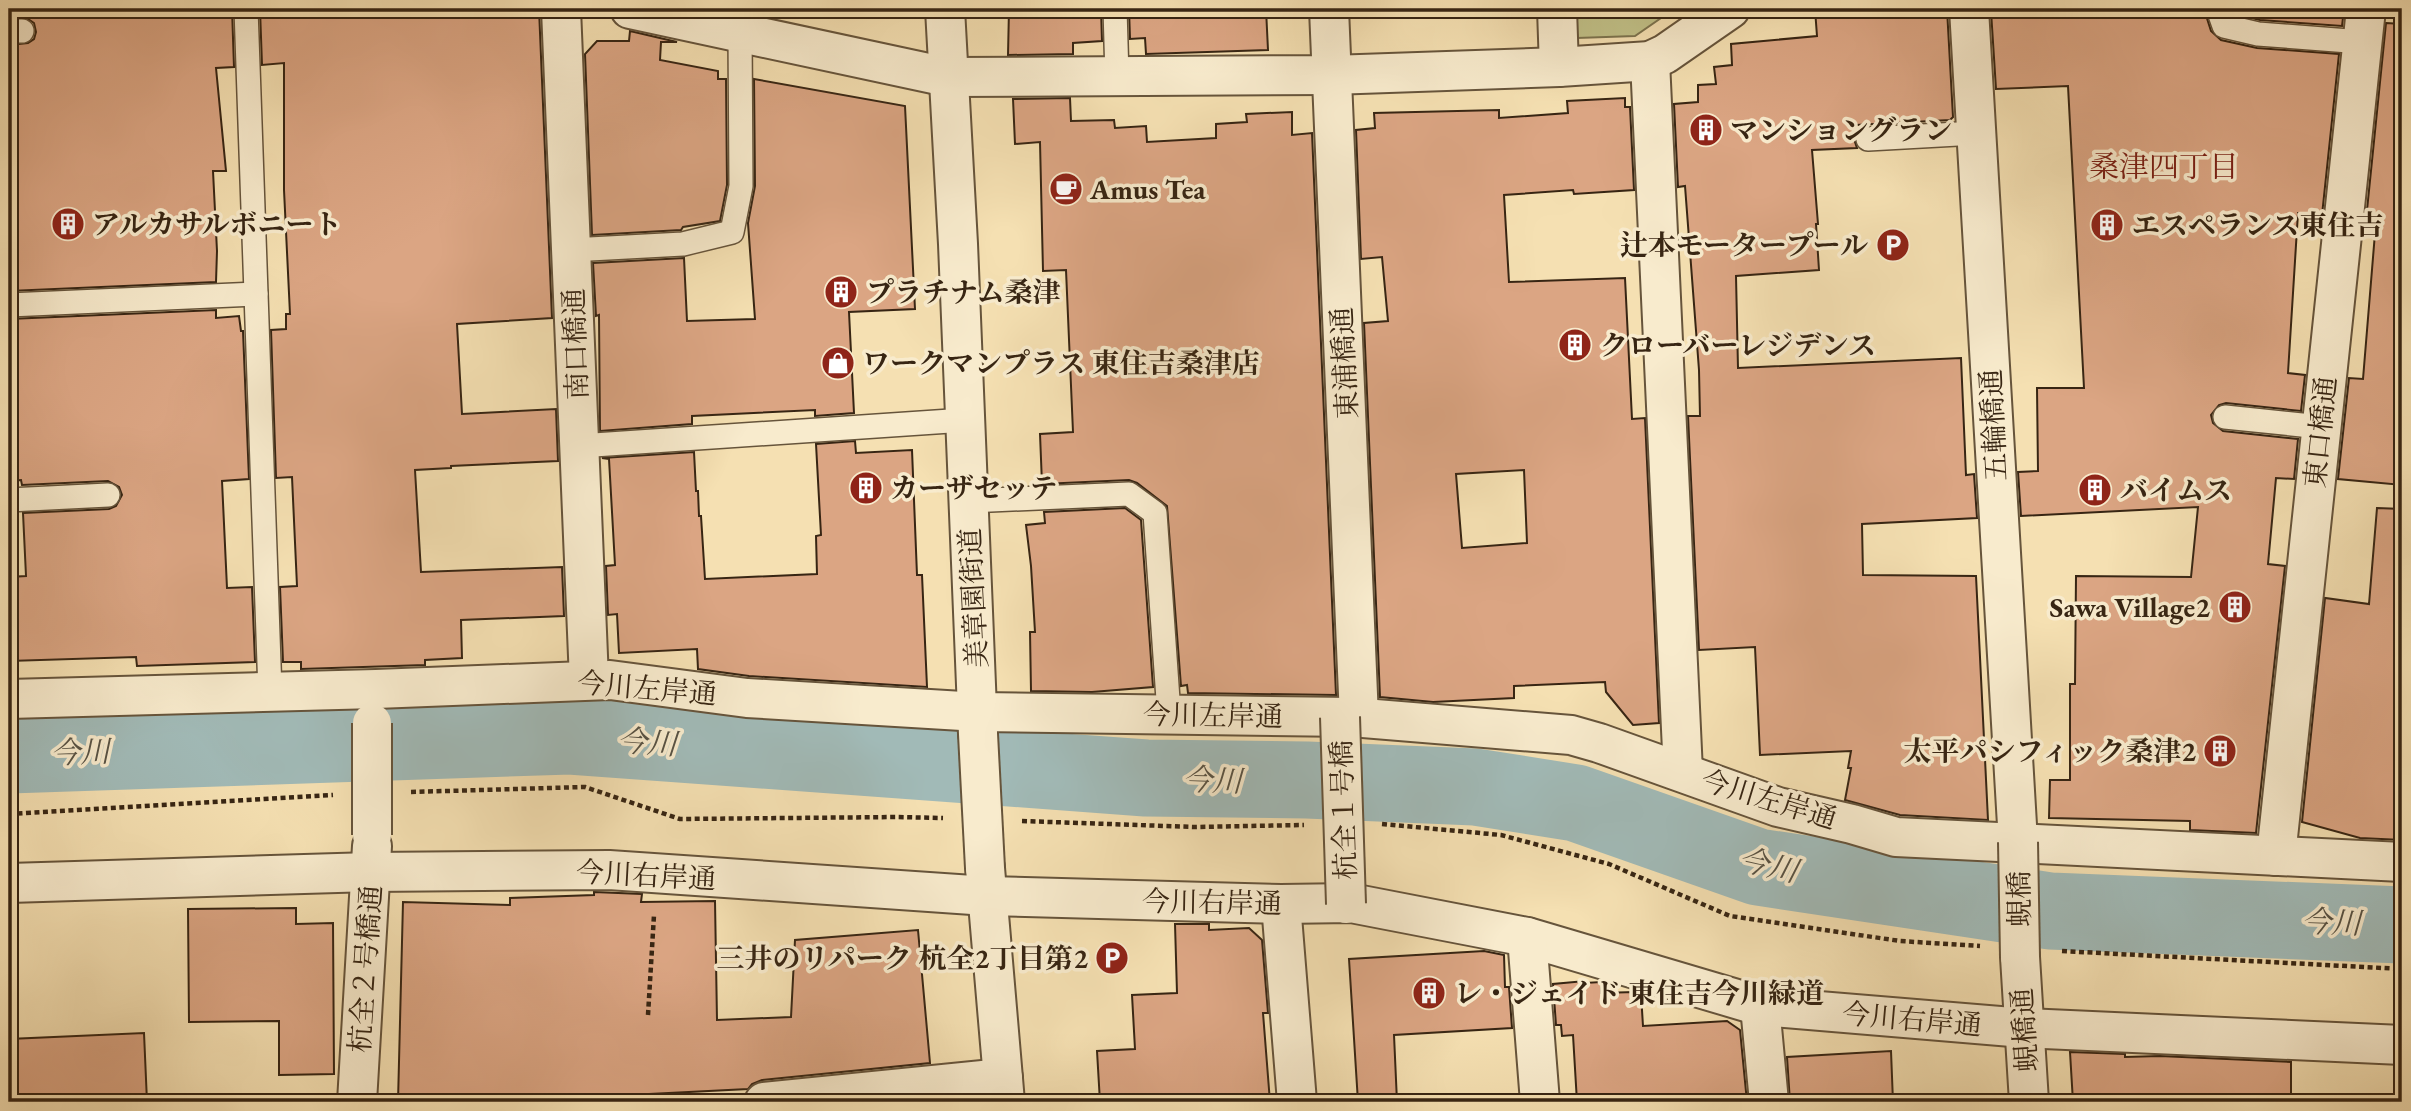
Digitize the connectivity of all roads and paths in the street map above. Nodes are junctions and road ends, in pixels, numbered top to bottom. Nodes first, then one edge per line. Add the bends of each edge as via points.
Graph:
1 (246, 9) edge
2 (561, 9) edge
3 (630, 9) edge
4 (945, 9) edge
5 (1115, 9) edge
6 (1329, 9) edge
7 (1557, 9) edge
8 (1730, 9) edge
9 (1969, 9) edge
10 (2218, 9) edge
11 (2364, 26) edge
12 (740, 32) junction
13 (1650, 61) junction
14 (1559, 67) junction
15 (1331, 75) junction
16 (1117, 76) junction
17 (947, 77) junction
18 (1976, 133) junction
19 (1868, 139) dead end
20 (571, 250) junction
21 (256, 294) junction
22 (9, 305) edge
23 (2225, 417) dead end
24 (965, 420) junction
25 (2320, 427) junction
26 (579, 446) junction
27 (108, 495) dead end
28 (9, 500) edge
29 (969, 501) junction
30 (589, 680) junction
31 (270, 692) junction
32 (9, 699) edge
33 (374, 706) junction
34 (1169, 715) junction
35 (1349, 717) junction
36 (978, 723) junction
37 (1682, 772) junction
38 (403, 792) dead end
39 (333, 794) dead end
40 (9, 814) edge
41 (951, 818) dead end
42 (1019, 821) dead end
43 (1370, 823) dead end
44 (1316, 825) dead end
45 (2018, 842) junction
46 (372, 853) junction
47 (2276, 856) junction
48 (2402, 862) edge
49 (657, 874) junction
50 (986, 882) junction
51 (9, 883) edge
52 (1281, 904) junction
53 (1346, 904) junction
54 (1527, 937) junction
55 (2019, 951) junction
56 (2402, 969) edge
57 (1760, 1006) junction
58 (648, 1015) dead end
59 (2024, 1028) junction
60 (2402, 1045) edge
61 (1004, 1090) edge
62 (357, 1102) edge
63 (764, 1102) edge
64 (1297, 1102) edge
65 (1540, 1102) edge
66 (1769, 1102) edge
67 (2029, 1102) edge

1 - 21 lane
2 - 20 street, 南口橋通
3 - 12 street
4 - 17 street, 美章園街道
5 - 16 lane
6 - 15 street, 東浦橋通
7 - 14 street
8 - 13 street
9 - 18 street, 五輪橋通
10 - 11 lane via 2224,26 2247,31
11 - 25 street, 東口橋通
12 - 17 street
12 - 20 lane via 741,186 732,232 683,244
13 - 14 street
13 - 37 street
14 - 15 street
15 - 16 street
15 - 35 street, 東浦橋通
16 - 17 street
17 - 24 street, 美章園街道
18 - 19 lane
18 - 45 street, 五輪橋通
20 - 26 street, 南口橋通
21 - 22 lane
21 - 31 lane
23 - 25 lane
24 - 26 lane
24 - 29 street, 美章園街道
25 - 47 street, 東口橋通
26 - 30 street, 南口橋通
27 - 28 lane
29 - 34 lane via 1129,494 1154,513
29 - 36 street, 美章園街道
30 - 33 street, 今川左岸通
30 - 36 street, 今川左岸通
31 - 32 street, 今川左岸通
31 - 33 street, 今川左岸通
33 - 46 street, 杭全２号橋通, bridge
34 - 35 street, 今川左岸通
34 - 36 street, 今川左岸通
35 - 37 street, 今川左岸通 via 1571,735
35 - 53 street, 杭全１号橋, bridge
36 - 50 street, 美章園街道, bridge
37 - 45 street, 今川左岸通 via 1778,807 1896,837
38 - 41 path via 585,787 680,819
39 - 40 path
42 - 44 path via 1195,827
43 - 55 path via 1501,835 1609,864 1730,916 1900,941
45 - 47 street, 今川左岸通
45 - 55 street, 蜆橋, bridge
46 - 49 street, 今川右岸通
46 - 51 street, 今川右岸通
46 - 62 street, 杭全２号橋通
47 - 48 street, 今川左岸通
49 - 50 street, 今川右岸通
49 - 58 path
50 - 52 street, 今川右岸通
50 - 61 street, 美章園街道
52 - 53 street, 今川右岸通
52 - 64 street
53 - 54 street, 今川右岸通
54 - 57 street, 今川右岸通
54 - 65 street
55 - 56 path
55 - 59 street, 蜆橋通
57 - 59 street, 今川右岸通
57 - 66 street
59 - 60 street, 今川右岸通
59 - 67 street, 蜆橋通
61 - 63 street

